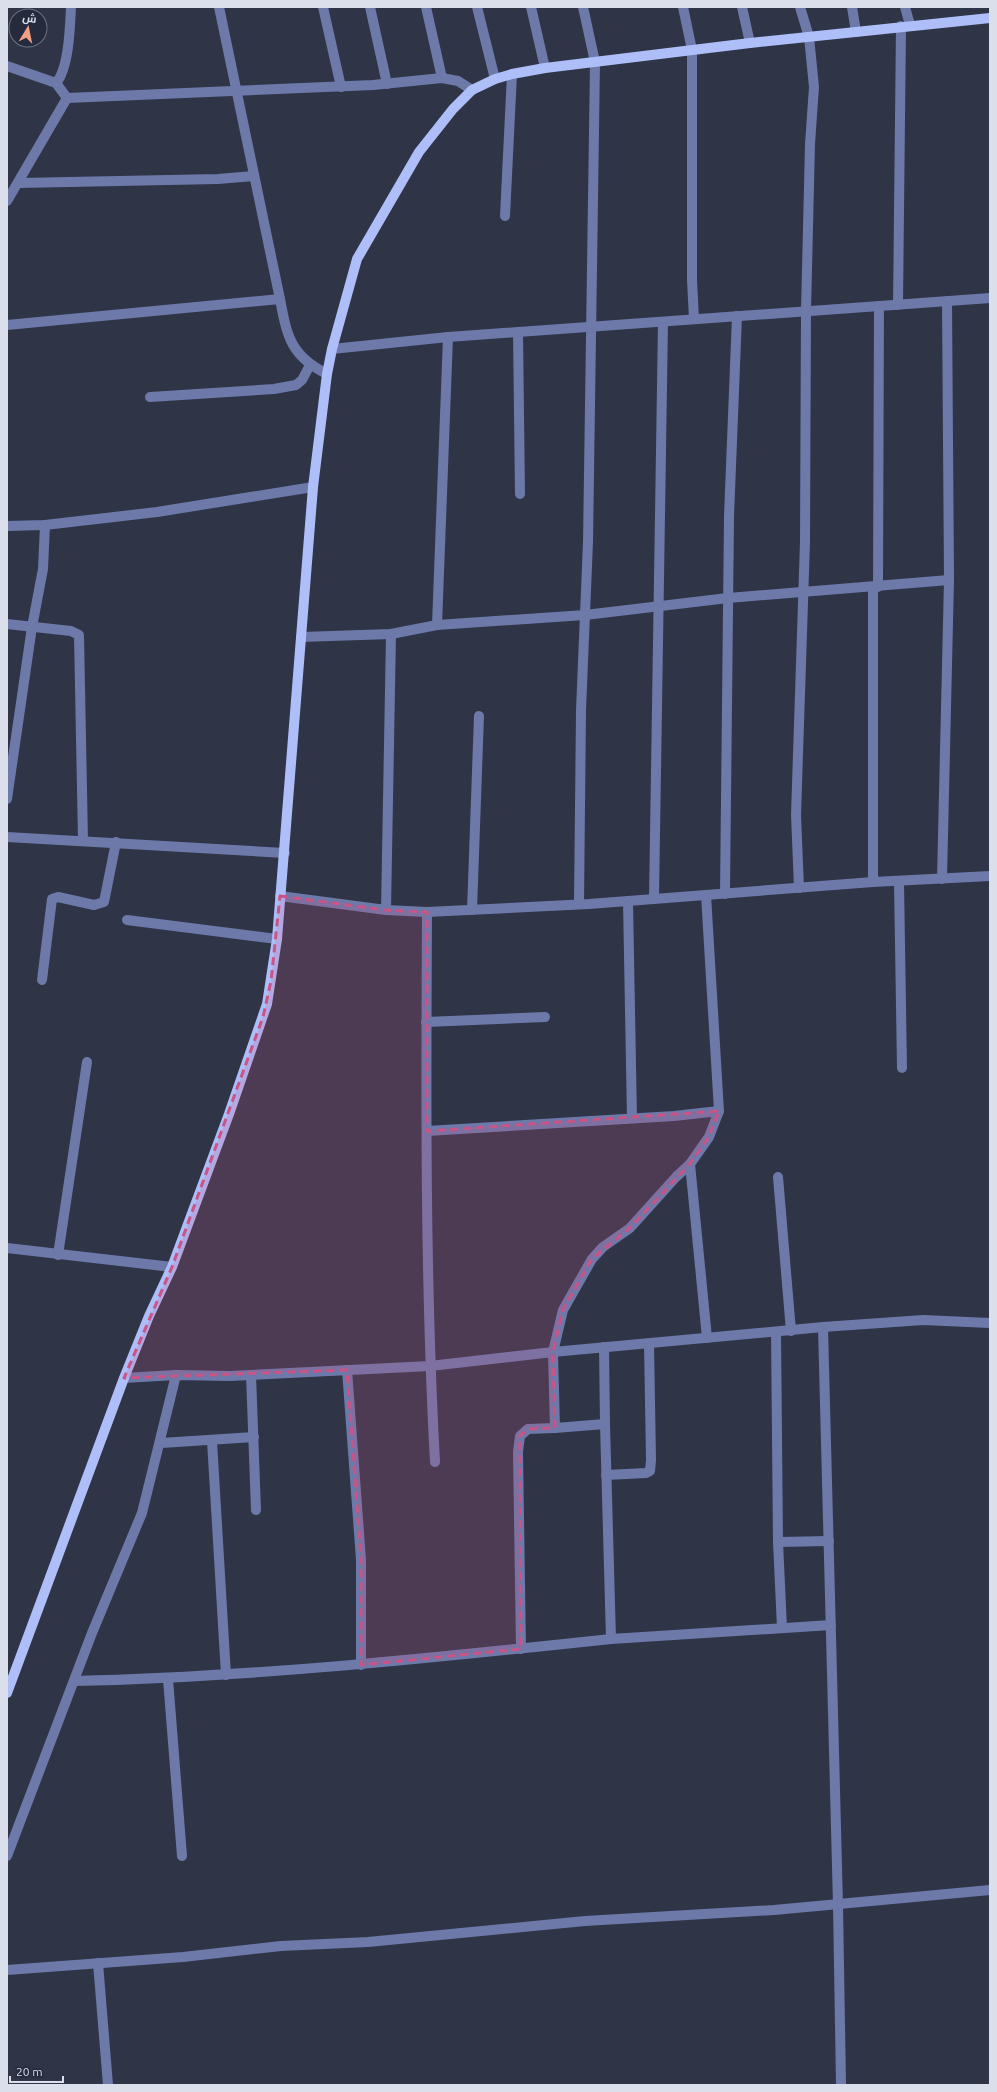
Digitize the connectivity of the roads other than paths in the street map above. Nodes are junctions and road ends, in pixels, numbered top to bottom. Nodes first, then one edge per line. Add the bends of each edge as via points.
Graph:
1 (71, 7) edge
2 (219, 7) edge
3 (323, 7) edge
4 (370, 7) edge
5 (426, 7) edge
6 (477, 7) edge
7 (531, 7) edge
8 (583, 7) edge
9 (683, 7) edge
10 (742, 7) edge
11 (800, 7) edge
12 (852, 7) edge
13 (906, 7) edge
14 (990, 18) edge
15 (906, 26) junction
16 (856, 32) junction
17 (809, 37) junction
18 (750, 43) junction
19 (692, 50) junction
20 (595, 62) junction
21 (7, 66) edge
22 (545, 68) junction
23 (512, 74) junction
24 (442, 78) junction
25 (495, 79) junction
26 (56, 83) junction
27 (387, 84) junction
28 (341, 87) junction
29 (472, 90) junction
30 (236, 92) junction
31 (68, 98) junction
32 (254, 176) junction
33 (19, 183) junction
34 (8, 197) edge
35 (505, 216) dead end
36 (990, 298) edge
37 (280, 299) junction
38 (947, 301) junction
39 (898, 305) junction
40 (879, 306) junction
41 (806, 311) junction
42 (737, 316) junction
43 (694, 319) junction
44 (663, 322) junction
45 (7, 325) edge
46 (590, 327) junction
47 (518, 332) junction
48 (448, 337) junction
49 (332, 349) junction
50 (310, 365) junction
51 (327, 374) junction
52 (150, 398) dead end
53 (313, 487) junction
54 (520, 494) dead end
55 (45, 525) junction
56 (7, 526) edge
57 (949, 580) junction
58 (875, 588) junction
59 (802, 592) junction
60 (728, 598) junction
61 (658, 608) junction
62 (585, 615) junction
63 (7, 624) edge
64 (437, 625) junction
65 (32, 627) junction
66 (391, 634) junction
67 (301, 637) junction
68 (479, 716) dead end
69 (7, 799) edge
70 (7, 837) edge
71 (83, 841) junction
72 (116, 842) junction
73 (285, 853) junction
74 (990, 876) edge
75 (942, 879) junction
76 (873, 882) junction
77 (899, 882) junction
78 (798, 888) junction
79 (725, 894) junction
80 (706, 895) junction
81 (280, 896) junction
82 (654, 899) junction
83 (628, 901) junction
84 (580, 904) junction
85 (386, 910) junction
86 (472, 910) junction
87 (427, 912) junction
88 (127, 920) dead end
89 (277, 939) junction
90 (42, 980) dead end
91 (545, 1017) dead end
92 (426, 1022) junction
93 (87, 1062) dead end
94 (902, 1068) dead end
95 (718, 1111) junction
96 (632, 1118) junction
97 (427, 1131) junction
98 (690, 1164) junction
99 (778, 1177) dead end
100 (7, 1248) edge
101 (58, 1255) junction
102 (172, 1267) junction
103 (990, 1323) edge
104 (823, 1327) junction
105 (791, 1331) junction
106 (776, 1332) junction
107 (707, 1338) junction
108 (649, 1343) junction
109 (604, 1347) junction
110 (553, 1352) junction
111 (430, 1366) junction
112 (347, 1370) junction
113 (176, 1375) junction
114 (251, 1375) junction
115 (124, 1378) junction
116 (605, 1424) junction
117 (555, 1428) junction
118 (254, 1437) junction
119 (212, 1441) junction
120 (161, 1443) junction
121 (435, 1462) dead end
122 (606, 1475) junction
123 (256, 1510) dead end
124 (828, 1541) junction
125 (778, 1542) junction
126 (831, 1625) junction
127 (782, 1628) junction
128 (612, 1639) junction
129 (521, 1649) junction
130 (361, 1665) junction
131 (226, 1675) junction
132 (168, 1679) junction
133 (74, 1681) junction
134 (7, 1693) edge
135 (7, 1856) edge
136 (182, 1856) dead end
137 (990, 1890) edge
138 (838, 1905) junction
139 (98, 1963) junction
140 (7, 1970) edge
141 (108, 2085) edge
142 (840, 2085) edge

1 - 26 street via 65,60
2 - 30 street
3 - 28 street
4 - 27 street
5 - 24 street
6 - 25 street
7 - 22 street
8 - 20 street
9 - 19 street
10 - 18 street
11 - 17 street
12 - 16 street
13 - 15 street
14 - 15 main road
15 - 16 main road
15 - 39 street
16 - 17 main road
17 - 18 main road
17 - 41 street via 814,87
18 - 19 main road
19 - 20 main road
19 - 43 street
20 - 22 main road
20 - 46 street
21 - 26 street
22 - 23 main road
23 - 25 main road
23 - 35 street
24 - 27 street
24 - 29 street via 458,81
25 - 29 main road
26 - 31 street
27 - 28 street
28 - 30 street
29 - 49 main road via 453,109 419,152 357,259
30 - 31 street
30 - 32 street
31 - 33 street
32 - 33 street
32 - 37 street
33 - 34 street
36 - 38 street
37 - 45 street
37 - 50 street via 293,345
38 - 39 street
38 - 57 street
39 - 40 street
40 - 41 street
40 - 58 street
41 - 42 street
41 - 59 street via 805,534
42 - 43 street
42 - 60 street
43 - 44 street
44 - 46 street
44 - 61 street
46 - 47 street
46 - 62 street
47 - 48 street
47 - 54 street
48 - 49 street
48 - 64 street
49 - 51 main road
50 - 51 street
50 - 52 street via 302,380 296,385 274,389
51 - 53 main road
53 - 55 street via 157,512
53 - 67 main road
55 - 56 street
55 - 65 street via 44,569
57 - 58 street
57 - 75 street
58 - 59 street
58 - 76 street
59 - 60 street
59 - 78 street via 796,815
60 - 61 street
60 - 79 street
61 - 62 street
61 - 82 street
62 - 64 street
62 - 84 street via 581,710
63 - 65 street
64 - 66 street
65 - 69 street
65 - 71 street via 73,631 79,634 80,638
66 - 67 street
66 - 85 street
67 - 73 main road
68 - 86 street
70 - 71 street
71 - 72 street
72 - 73 street
72 - 90 street via 104,902 94,905 58,897 52,899
73 - 81 main road
74 - 75 street
75 - 77 street
76 - 77 street
76 - 78 street
77 - 94 street
78 - 79 street
79 - 80 street
80 - 82 street
80 - 95 street
81 - 85 street
81 - 89 main road
82 - 83 street
83 - 84 street
83 - 96 street
84 - 86 street
85 - 87 street
86 - 87 street
87 - 92 street
88 - 89 street
89 - 102 main road via 265,1011
91 - 92 street
92 - 97 street
93 - 101 street
95 - 96 street
95 - 98 street via 709,1137
96 - 97 street
97 - 111 street
98 - 107 street
98 - 110 street via 630,1228 603,1247 592,1259 563,1310
99 - 105 street
100 - 101 street
101 - 102 street
102 - 115 main road
103 - 104 street via 923,1320
104 - 105 street
104 - 124 street
105 - 106 street
106 - 107 street
106 - 125 street
107 - 108 street
108 - 109 street
108 - 122 street via 652,1460 650,1471 646,1474
109 - 110 street
109 - 116 street
110 - 111 street
110 - 117 street
111 - 112 street
111 - 121 street
112 - 114 street
112 - 130 street via 361,1560
113 - 114 street
113 - 115 street
113 - 120 street
114 - 118 street
115 - 134 main road
116 - 117 street
116 - 122 street
117 - 129 street via 528,1429 520,1436 518,1452
118 - 119 street
118 - 123 street
119 - 120 street
119 - 131 street
120 - 133 street via 142,1513
122 - 128 street
124 - 125 street
124 - 126 street
125 - 127 street
126 - 127 street
126 - 138 street
127 - 128 street
128 - 129 street
129 - 130 street
130 - 131 street
131 - 132 street
132 - 133 street
132 - 136 street
133 - 135 street
137 - 138 street
138 - 139 street via 585,1921 368,1942 281,1946
138 - 142 street
139 - 140 street
139 - 141 street

